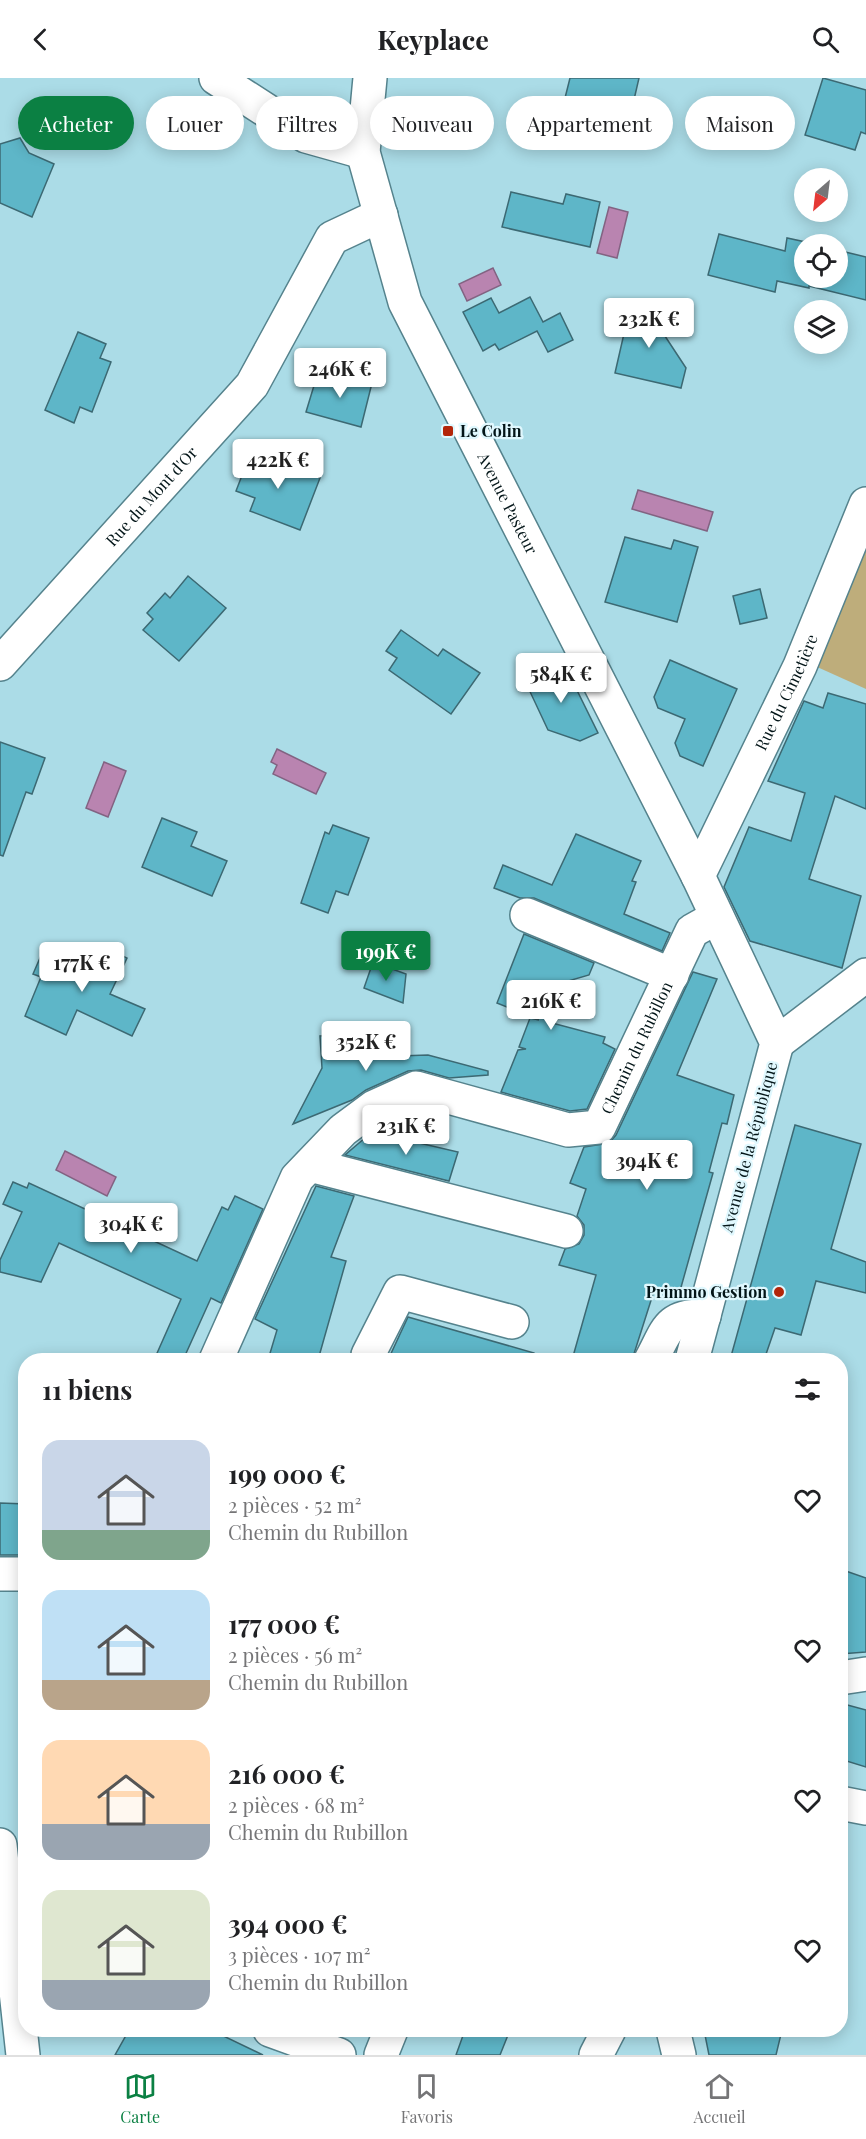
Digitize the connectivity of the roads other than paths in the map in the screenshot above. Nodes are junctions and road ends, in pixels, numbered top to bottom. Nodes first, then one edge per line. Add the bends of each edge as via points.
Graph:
1 (216, 78) edge
2 (370, 78) edge
3 (363, 152) junction
4 (381, 215) junction
5 (866, 504) edge
6 (0, 664) edge
7 (698, 876) junction
8 (527, 915) dead end
9 (717, 918) junction
10 (672, 975) junction
11 (866, 975) edge
12 (777, 1043) junction
13 (310, 1165) junction
14 (566, 1231) dead end
15 (704, 1316) junction
16 (512, 1322) dead end
17 (219, 1353) edge
18 (369, 1353) edge
19 (655, 1353) edge
20 (694, 1353) edge
21 (0, 1574) edge
22 (18, 1575) edge
23 (866, 1674) edge
24 (848, 1677) edge
25 (848, 1805) edge
26 (866, 1808) edge
27 (0, 1845) edge
28 (18, 1984) edge
29 (23, 2037) edge
30 (289, 2037) edge
31 (605, 2037) edge
32 (675, 2037) edge
33 (23, 2055) edge
34 (339, 2055) edge
35 (596, 2055) edge
36 (679, 2055) edge

1 - 3 street via 306,136
2 - 3 street, Avenue Pasteur
3 - 4 street, Avenue Pasteur
4 - 6 street, Rue du Mont d'Or via 332,238 252,386
4 - 7 street, Avenue Pasteur via 405,302
5 - 7 street, Rue du Cimetière via 800,666
7 - 9 street, Avenue de la République
8 - 10 street
9 - 10 street, Chemin du Rubillon via 692,931
9 - 12 street, Avenue de la République
10 - 13 street, Chemin du Rubillon via 599,1127 568,1130 416,1088 374,1107 343,1130
11 - 12 street
12 - 15 street, Avenue de la République
13 - 14 street
13 - 17 street, Chemin du Rubillon via 297,1178
15 - 19 street via 684,1316 671,1324
15 - 20 street, Avenue de la République
16 - 18 street via 400,1292
21 - 22 street
23 - 24 street
25 - 26 street
27 - 28 street
29 - 33 street
30 - 34 street
31 - 35 street
32 - 36 street

